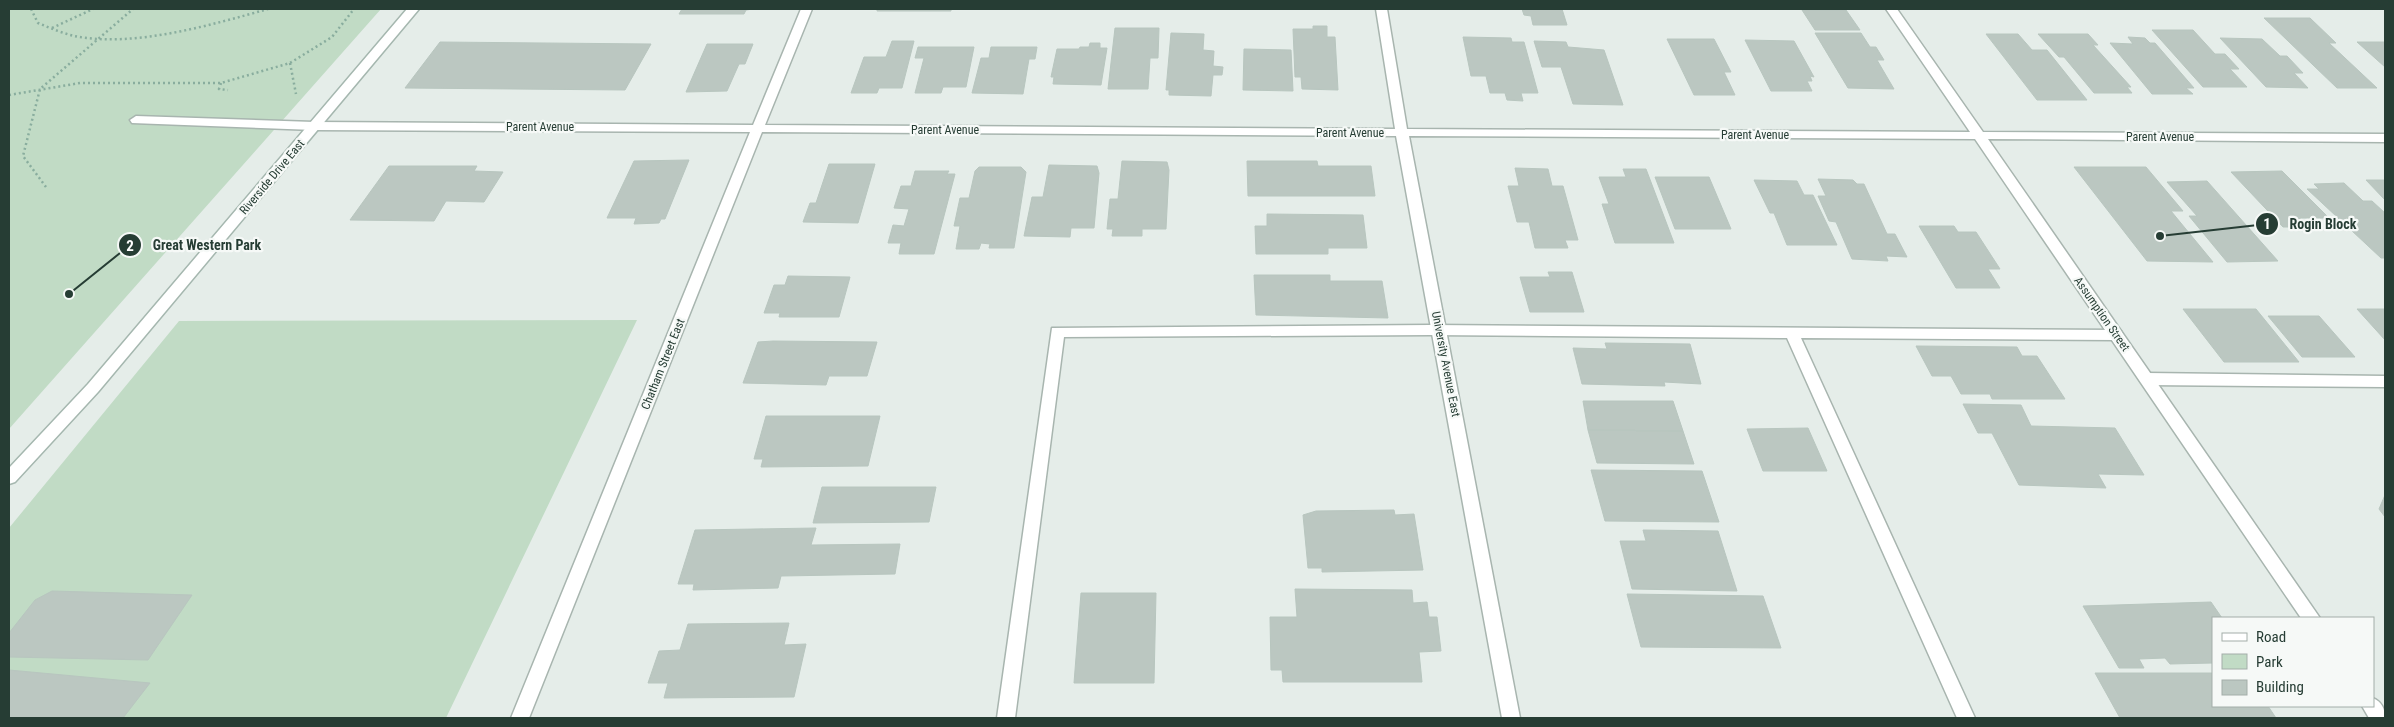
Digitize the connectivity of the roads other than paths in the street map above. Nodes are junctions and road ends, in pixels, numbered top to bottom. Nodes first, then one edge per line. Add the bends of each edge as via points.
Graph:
1 (414, 9) edge
2 (806, 9) edge
3 (1382, 9) edge
4 (1892, 9) edge
5 (136, 120) dead end
6 (314, 126) junction
7 (758, 129) junction
8 (1402, 133) junction
9 (1980, 136) junction
10 (2385, 138) edge
11 (1440, 330) junction
12 (1791, 331) junction
13 (2116, 335) junction
14 (2147, 379) junction
15 (2385, 382) edge
16 (9, 478) edge
17 (2310, 617) edge
18 (2373, 707) edge
19 (520, 718) edge
20 (1006, 718) edge
21 (1511, 718) edge
22 (1966, 718) edge
23 (2380, 718) edge

1 - 6 street, Riverside Drive East
2 - 7 street, Chatham Street East
3 - 8 street, University Avenue East
4 - 9 street, Assumption Street
5 - 6 street, Parent Avenue
6 - 7 street, Parent Avenue
6 - 16 street, Riverside Drive East via 93,388
7 - 8 street, Parent Avenue
7 - 19 street, Chatham Street East
8 - 9 street, Parent Avenue
8 - 11 street, University Avenue East
9 - 10 street, Parent Avenue
9 - 13 street, Assumption Street
11 - 12 street
11 - 20 street via 1057,332
11 - 21 street, University Avenue East
12 - 13 street
12 - 22 street
13 - 14 street, Assumption Street
14 - 15 street
14 - 17 street, Assumption Street
18 - 23 street

